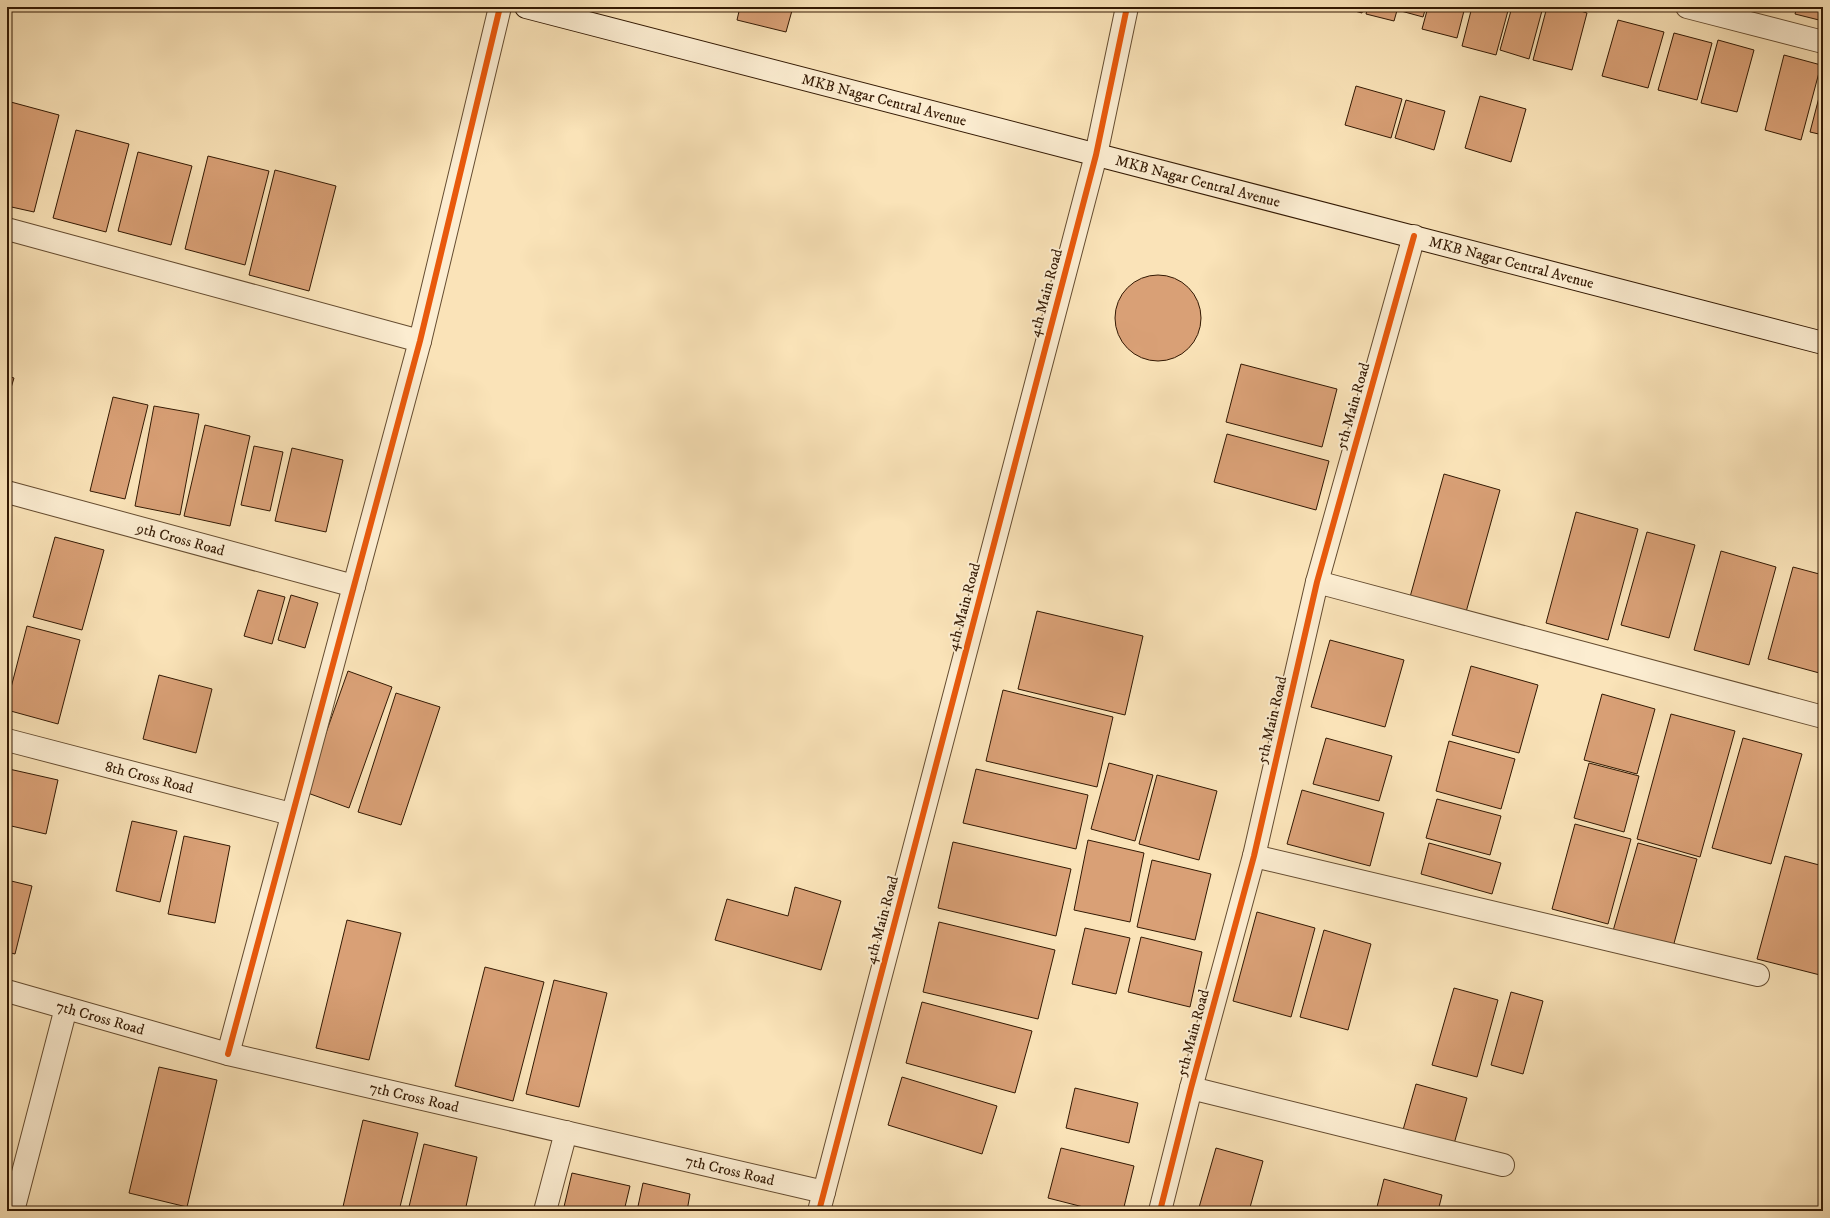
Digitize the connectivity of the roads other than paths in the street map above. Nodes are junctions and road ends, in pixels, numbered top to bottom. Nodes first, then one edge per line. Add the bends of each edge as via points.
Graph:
1 (500, 7) edge
2 (526, 7) edge
3 (1127, 7) edge
4 (1688, 7) edge
5 (1823, 42) edge
6 (1096, 155) junction
7 (7, 229) edge
8 (1414, 236) junction
9 (420, 341) junction
10 (1823, 343) edge
11 (7, 492) edge
12 (1317, 582) junction
13 (354, 586) junction
14 (1823, 717) edge
15 (7, 740) edge
16 (291, 814) junction
17 (1254, 856) junction
18 (1758, 975) dead end
19 (7, 991) edge
20 (66, 1008) junction
21 (228, 1054) junction
22 (1191, 1088) junction
23 (566, 1132) junction
24 (1503, 1165) dead end
25 (821, 1202) edge
26 (13, 1211) edge
27 (546, 1211) edge
28 (1160, 1211) edge

1 - 9 street
2 - 6 street, MKB Nagar Central Avenue
3 - 6 street, 4th Main Road
4 - 5 street
6 - 8 street, MKB Nagar Central Avenue
6 - 25 street, 4th Main Road
7 - 9 street
8 - 10 street, MKB Nagar Central Avenue
8 - 12 street, 5th Main Road
9 - 13 street
11 - 13 street, 9th Cross Road
12 - 14 street
12 - 17 street, 5th Main Road
13 - 16 street
15 - 16 street, 8th Cross Road
16 - 21 street
17 - 18 street
17 - 22 street, 5th Main Road
19 - 20 street, 7th Cross Road
20 - 21 street, 7th Cross Road
20 - 26 street
21 - 23 street, 7th Cross Road
22 - 24 street
22 - 28 street, 5th Main Road
23 - 25 street, 7th Cross Road
23 - 27 street

